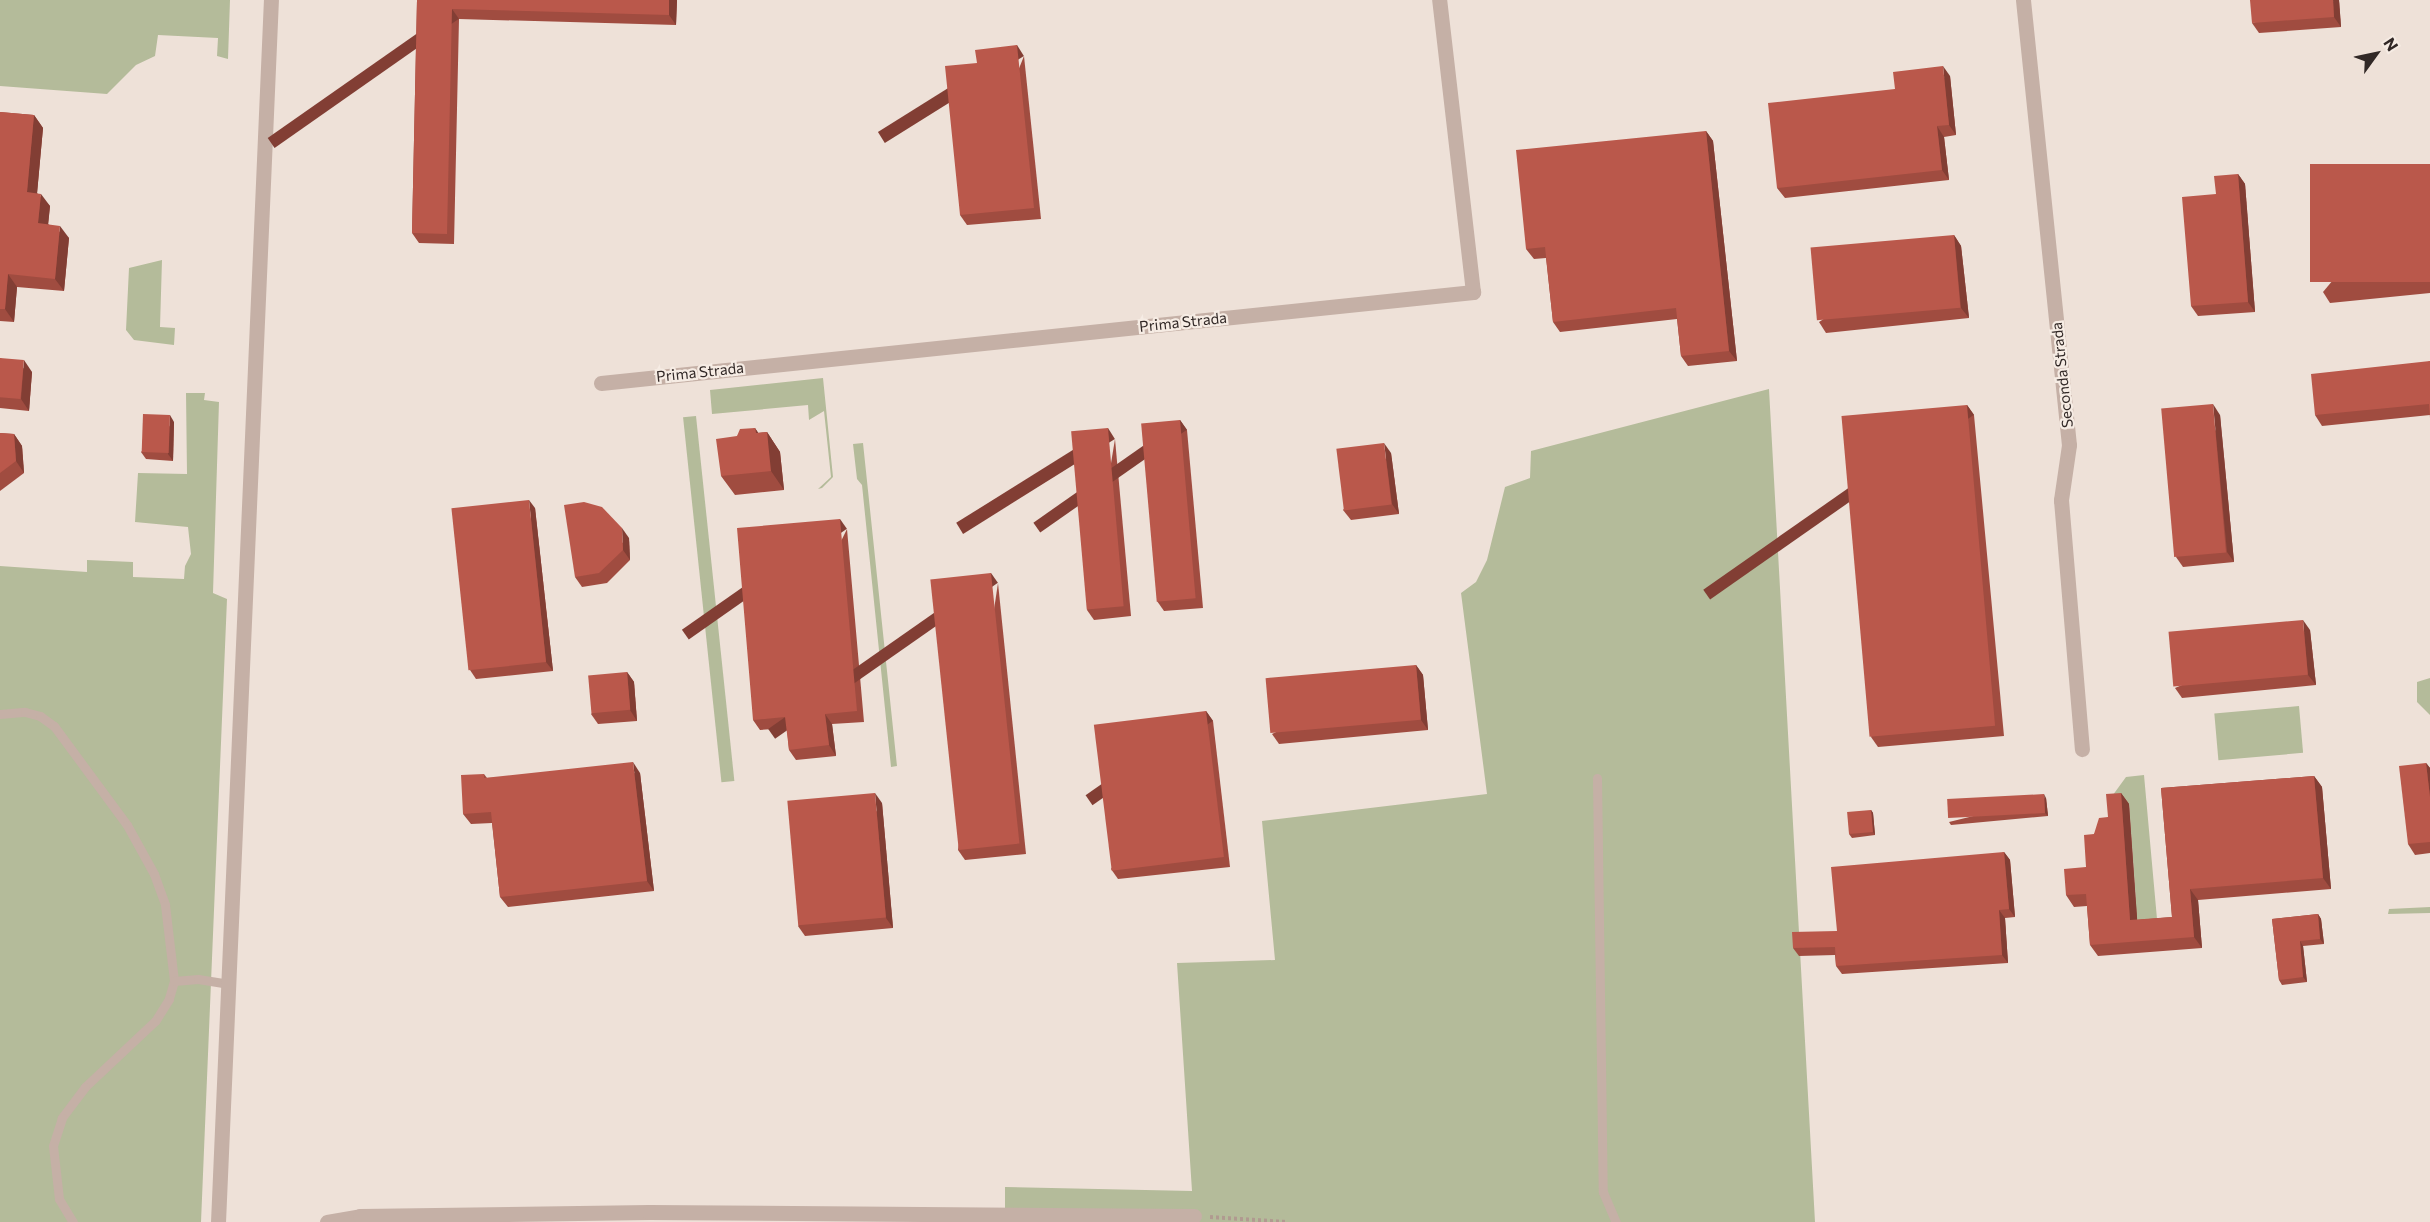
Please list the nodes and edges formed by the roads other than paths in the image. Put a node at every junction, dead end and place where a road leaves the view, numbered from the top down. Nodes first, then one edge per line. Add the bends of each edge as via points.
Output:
1 (271, 0) edge
2 (1439, 0) edge
3 (2023, 0) edge
4 (601, 383) dead end
5 (0, 714) edge
6 (2082, 750) dead end
7 (1597, 778) dead end
8 (174, 981) junction
9 (228, 984) junction
10 (1194, 1216) road end
11 (73, 1222) edge
12 (218, 1222) edge
13 (327, 1222) edge
14 (1616, 1222) edge

1 - 9 street
2 - 4 street, Prima Strada via 1473,292
3 - 6 street, Seconda Strada via 2069,445 2061,500
5 - 8 lane via 25,712 54,726 127,825 154,874 165,905
7 - 14 lane via 1604,1192
8 - 9 lane via 198,979
8 - 11 lane via 169,999 155,1021 84,1087 62,1118 53,1146 54,1176 58,1199
9 - 12 street
10 - 13 street via 649,1212 360,1215

